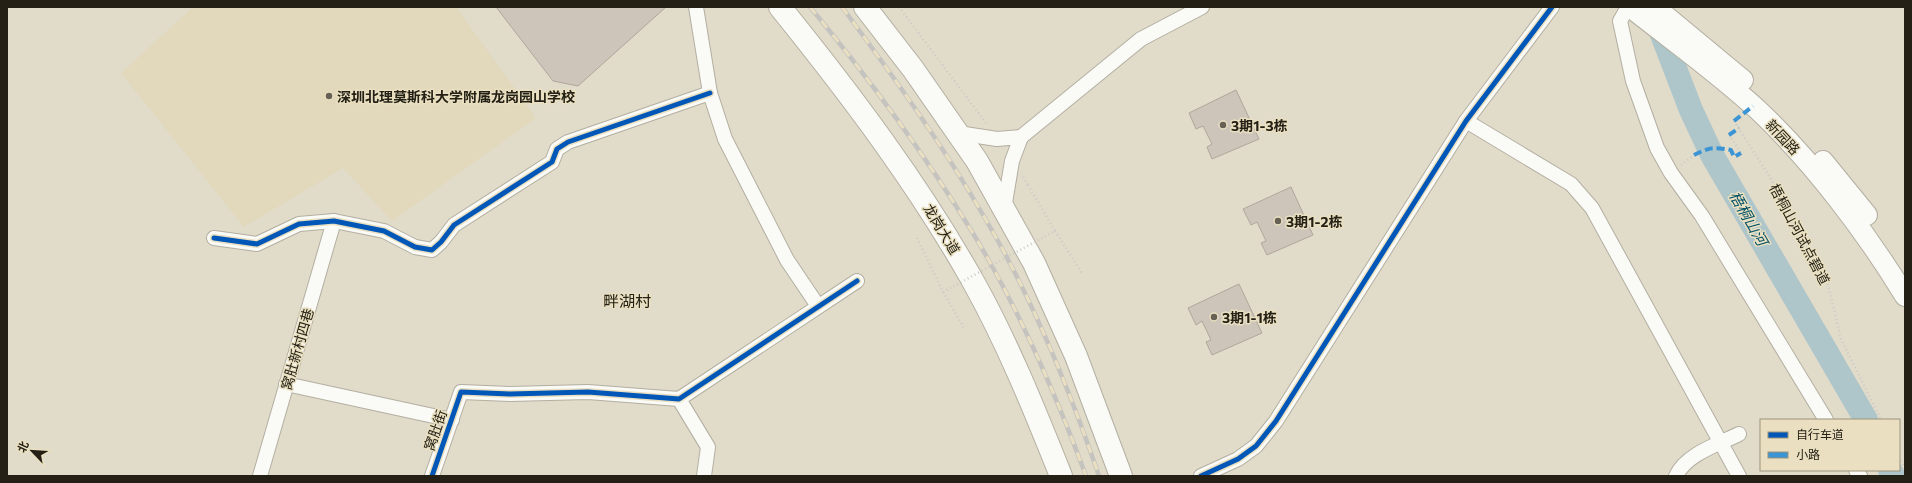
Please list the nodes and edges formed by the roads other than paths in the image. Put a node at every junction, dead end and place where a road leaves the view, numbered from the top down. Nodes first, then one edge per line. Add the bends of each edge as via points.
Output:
1 (696, 7) edge
2 (780, 7) edge
3 (865, 7) edge
4 (1202, 7) edge
5 (1552, 7) edge
6 (1629, 7) edge
7 (1654, 7) edge
8 (710, 93) junction
9 (1466, 121) junction
10 (958, 133) junction
11 (1021, 137) junction
12 (1004, 209) junction
13 (334, 221) junction
14 (214, 238) dead end
15 (1905, 269) edge
16 (857, 281) dead end
17 (1905, 296) edge
18 (818, 306) junction
19 (286, 384) junction
20 (678, 398) junction
21 (1825, 419) edge
22 (452, 420) junction
23 (1739, 434) dead end
24 (1721, 443) junction
25 (260, 476) edge
26 (432, 476) edge
27 (704, 476) edge
28 (1060, 476) edge
29 (1121, 476) edge
30 (1201, 476) edge
31 (1676, 476) edge
32 (1740, 476) edge

1 - 8 street
2 - 28 highway, 龙岗大道 via 902,166 943,229 975,285 1009,354
3 - 10 highway
4 - 11 street via 1141,39
5 - 9 street
6 - 17 street, 新园路 via 1758,110 1809,165 1864,234
6 - 21 street via 1620,21 1633,80 1657,148 1671,173 1702,216
7 - 15 street, 新园路 via 1770,103 1812,148 1875,225
8 - 13 street via 568,142 558,149 552,162 454,225 432,250 415,247 384,231
8 - 18 street via 725,139 787,260
9 - 24 street via 1571,184 1592,208
9 - 30 street via 1276,421 1256,446 1238,459
10 - 11 street via 997,139
10 - 12 highway
11 - 12 street via 1012,160
12 - 29 highway via 1034,263 1076,356
13 - 14 street via 299,224 256,244
13 - 19 street, 窝肚新村四巷
16 - 18 street
18 - 20 street
19 - 22 street
19 - 25 street, 窝肚新村四巷
20 - 22 street, 窝肚街 via 588,392 461,392
20 - 27 street via 708,447
22 - 26 street, 窝肚街
23 - 24 street
24 - 31 street via 1689,460
24 - 32 street

